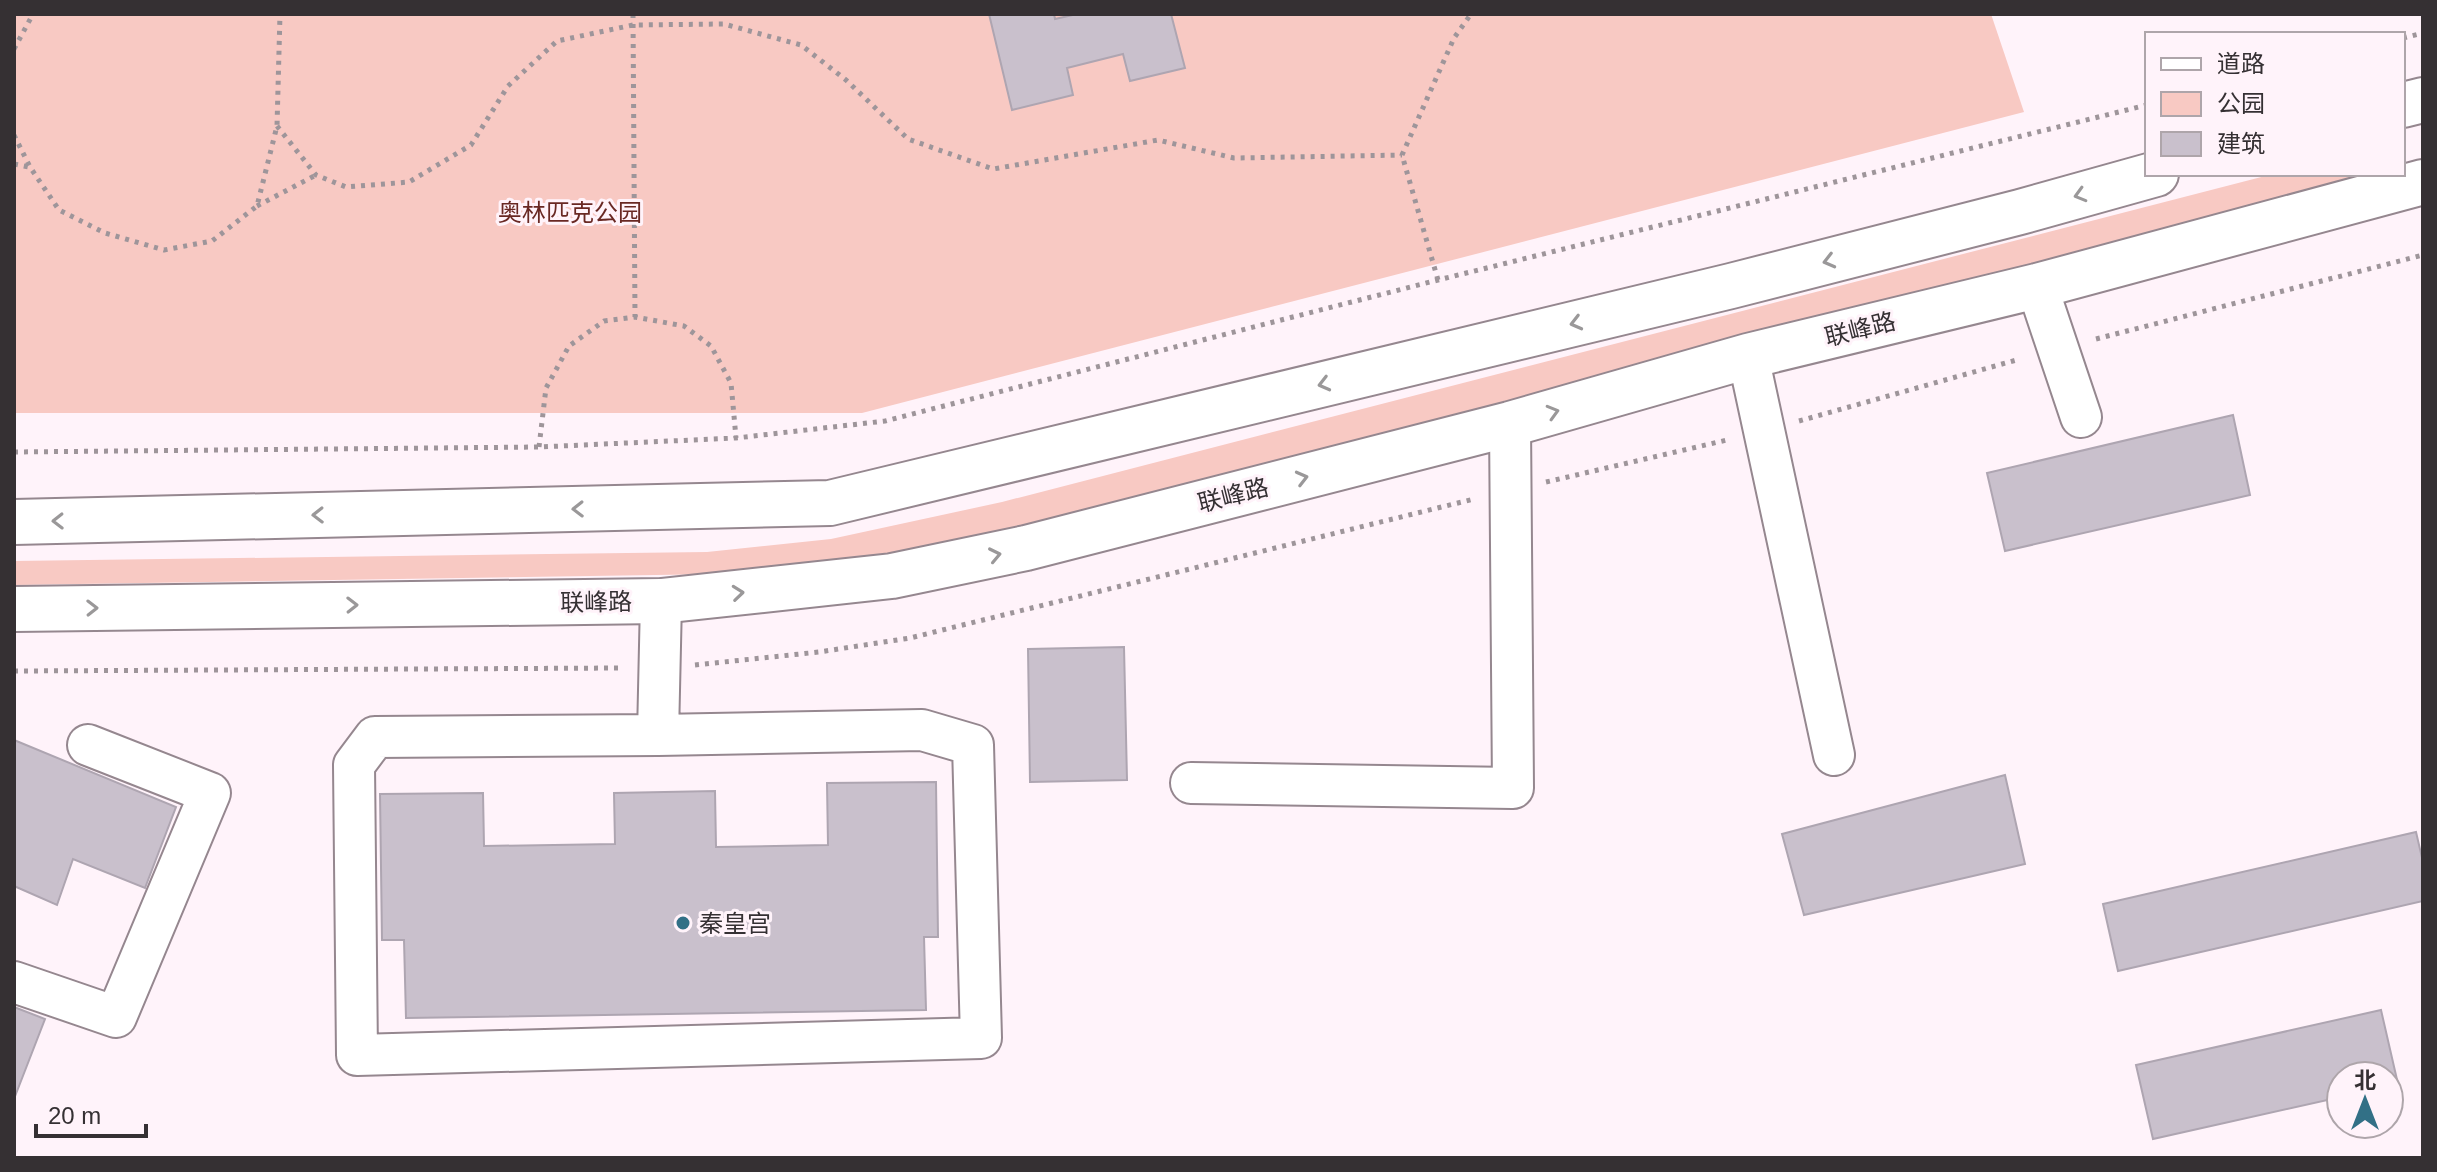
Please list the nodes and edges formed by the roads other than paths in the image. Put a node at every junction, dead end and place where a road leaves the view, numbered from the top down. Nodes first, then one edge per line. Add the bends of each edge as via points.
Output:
1 (2149, 176) edge
2 (2423, 182) edge
3 (2037, 286) junction
4 (1748, 356) junction
5 (2081, 417) dead end
6 (1510, 424) junction
7 (14, 522) edge
8 (661, 601) junction
9 (14, 609) edge
10 (658, 735) junction
11 (88, 745) dead end
12 (1834, 755) dead end
13 (1191, 783) dead end
14 (14, 982) edge

1 -> 7 main road via 1731,286 830,503
2 - 3 main road, 联峰路
3 - 4 main road, 联峰路
3 - 5 lane
6 -> 4 main road, 联峰路
4 - 12 lane
8 -> 6 main road, 联峰路 via 937,567
6 - 13 lane via 1513,788
9 -> 8 main road, 联峰路
8 - 10 lane
10 - 10 lane via 922,730 973,745 981,1038 357,1055 354,765 375,737
11 - 14 lane via 210,793 116,1017

